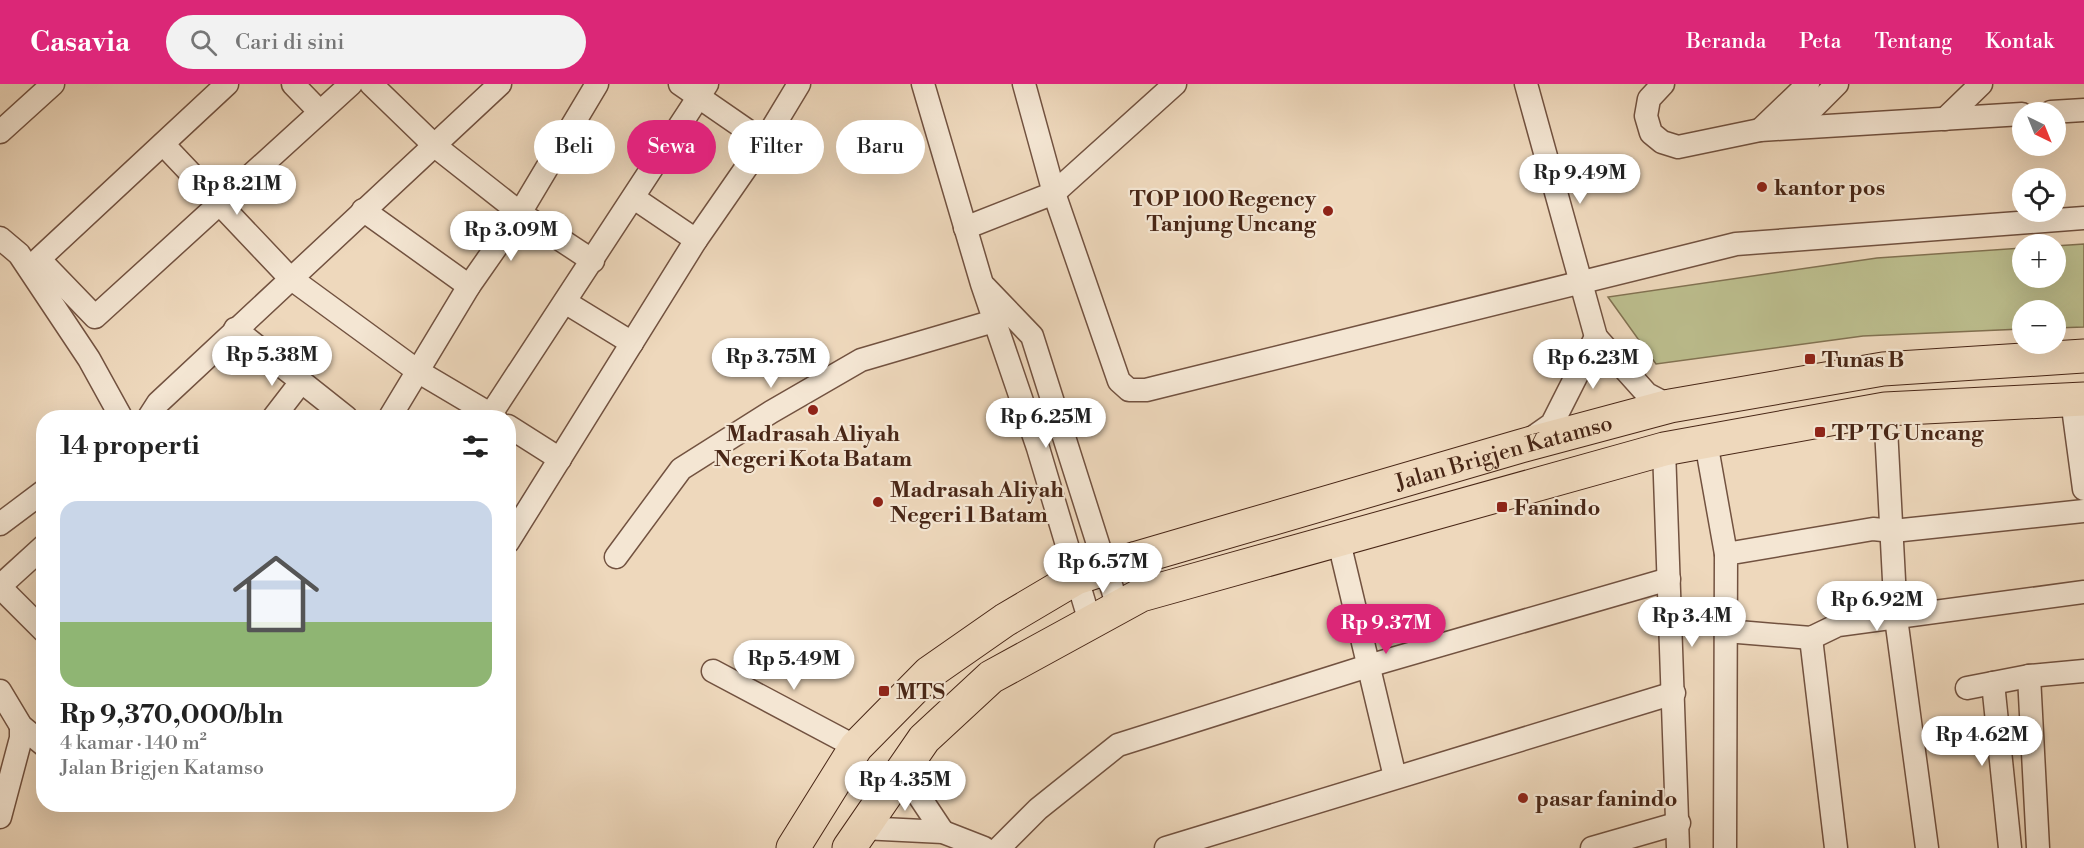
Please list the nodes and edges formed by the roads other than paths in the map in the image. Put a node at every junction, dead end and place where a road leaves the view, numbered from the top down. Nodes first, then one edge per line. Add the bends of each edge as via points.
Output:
1 (53, 84) edge
2 (227, 84) edge
3 (293, 84) edge
4 (351, 84) edge
5 (371, 84) edge
6 (500, 84) edge
7 (597, 84) edge
8 (680, 84) edge
9 (799, 84) edge
10 (923, 84) edge
11 (1024, 84) edge
12 (1526, 84) edge
13 (1663, 84) edge
14 (1808, 84) edge
15 (1837, 84) edge
16 (1981, 84) edge
17 (1161, 89) edge
18 (703, 91) edge
19 (2084, 110) edge
20 (2066, 111) edge
21 (320, 112) junction
22 (2012, 115) edge
23 (1945, 119) junction
24 (738, 120) edge
25 (777, 120) edge
26 (1794, 128) junction
27 (1760, 130) junction
28 (0, 132) edge
29 (163, 144) junction
30 (435, 146) junction
31 (742, 174) edge
32 (1054, 193) junction
33 (634, 198) junction
34 (222, 203) junction
35 (363, 210) junction
36 (520, 213) junction
37 (2084, 218) edge
38 (965, 228) junction
39 (0, 238) edge
40 (696, 240) junction
41 (593, 261) junction
42 (290, 277) junction
43 (982, 284) junction
44 (1581, 284) junction
45 (469, 286) junction
46 (565, 302) junction
47 (994, 321) junction
48 (235, 329) junction
49 (1596, 337) junction
50 (632, 343) junction
51 (2084, 356) edge
52 (419, 372) junction
53 (301, 382) junction
54 (2078, 399) edge
55 (1670, 406) junction
56 (1885, 409) junction
57 (114, 410) edge
58 (154, 410) edge
59 (279, 410) edge
60 (336, 410) edge
61 (395, 410) edge
62 (483, 410) edge
63 (501, 410) edge
64 (516, 431) edge
65 (1706, 442) junction
66 (1521, 446) junction
67 (1664, 449) junction
68 (560, 459) junction
69 (2084, 489) edge
70 (36, 497) edge
71 (2084, 511) edge
72 (0, 524) edge
73 (516, 529) edge
74 (1893, 531) junction
75 (1339, 542) junction
76 (36, 553) edge
77 (1726, 554) junction
78 (616, 557) dead end
79 (1091, 574) junction
80 (1669, 579) junction
81 (0, 586) edge
82 (2084, 592) edge
83 (1104, 615) junction
84 (1896, 618) junction
85 (36, 623) edge
86 (1726, 631) junction
87 (1811, 638) junction
88 (1368, 666) junction
89 (713, 671) dead end
90 (2084, 671) edge
91 (2029, 676) junction
92 (1993, 683) junction
93 (1967, 688) dead end
94 (0, 691) edge
95 (1674, 693) junction
96 (21, 726) junction
97 (36, 738) edge
98 (856, 747) junction
99 (901, 770) junction
100 (1395, 777) junction
101 (2, 805) edge
102 (1679, 823) junction
103 (943, 832) junction
104 (856, 838) edge
105 (793, 848) edge
106 (984, 848) edge
107 (999, 848) edge
108 (1166, 848) edge
109 (1592, 848) edge
110 (1678, 848) edge
111 (1725, 848) edge
112 (1836, 848) edge
113 (1927, 848) edge
114 (2010, 848) edge
115 (2038, 848) edge

1 - 28 street
2 - 29 street
3 - 21 street
4 - 21 street
5 - 30 street
6 - 30 street
7 - 36 street
8 - 18 street
9 - 25 street
10 - 38 street
11 - 32 street
12 - 44 street
13 - 27 street via 1649,99 1646,116 1651,133 1662,142 1678,147
14 - 27 street
15 - 26 street
16 - 23 street
17 - 32 street
18 - 24 street
18 - 33 street
19 - 20 street
21 - 34 street
22 - 23 street
23 - 26 street
26 - 27 street
29 - 34 street
29 - 34 street via 39,259 95,317
30 - 35 street
30 - 36 street
31 - 40 street
32 - 38 street
32 - 44 street via 1119,381 1129,390 1146,390
33 - 40 street
33 - 41 street
34 - 42 street
35 - 42 street
35 - 45 street
36 - 41 street
36 - 45 street
37 - 44 street via 1736,244
38 - 43 street
39 - 57 street via 19,254 89,359
40 - 50 street
41 - 46 street
42 - 48 street
42 - 52 street
43 - 47 street
43 - 79 street via 1032,336
44 - 49 street
45 - 52 street
46 - 50 street
46 - 63 street
47 - 78 street via 861,360 771,412 681,469
47 - 79 street via 1038,448
48 - 53 street
48 - 58 street
49 - 55 street via 1647,394
49 - 66 street via 1552,424
50 - 68 street
51 - 55 highway, Jalan Brigjen Katamso via 1883,369
52 - 61 street
52 - 62 street
53 - 59 street
53 - 60 street
54 - 56 highway, Jalan Brigjen Katamso
54 - 69 street
55 - 66 highway, Jalan Brigjen Katamso
56 - 65 highway, Jalan Brigjen Katamso
56 - 74 street
64 - 68 street
65 - 67 highway, Jalan Brigjen Katamso
65 - 77 street
66 - 79 highway, Jalan Brigjen Katamso
67 - 75 highway, Jalan Brigjen Katamso
67 - 80 street
68 - 73 street
70 - 72 street
71 - 74 street
74 - 77 street via 1873,529
74 - 84 street
75 - 83 highway, Jalan Brigjen Katamso via 1141,595
75 - 88 street
76 - 81 street
77 - 86 street
79 - 83 street
79 - 83 street
79 - 98 highway, Jalan Brigjen Katamso via 1005,620 929,673
80 - 88 street
80 - 95 street
81 - 85 street
82 - 84 street
83 - 99 highway, Jalan Brigjen Katamso via 991,677 924,739
84 - 87 street via 1839,625
84 - 113 street
86 - 87 street
86 - 111 street
87 - 112 street
88 - 100 street
88 - 107 street via 1118,745 1038,809
89 - 98 street
90 - 91 street
91 - 92 street
91 - 115 street
92 - 93 street
92 - 114 street
94 - 96 street
95 - 100 street
95 - 102 street
96 - 97 street
96 - 101 street
98 - 105 highway, Jalan Brigjen Katamso
99 - 103 street
99 - 104 highway, Jalan Brigjen Katamso
100 - 108 street
102 - 109 street
102 - 110 street
103 - 104 street
103 - 106 street

